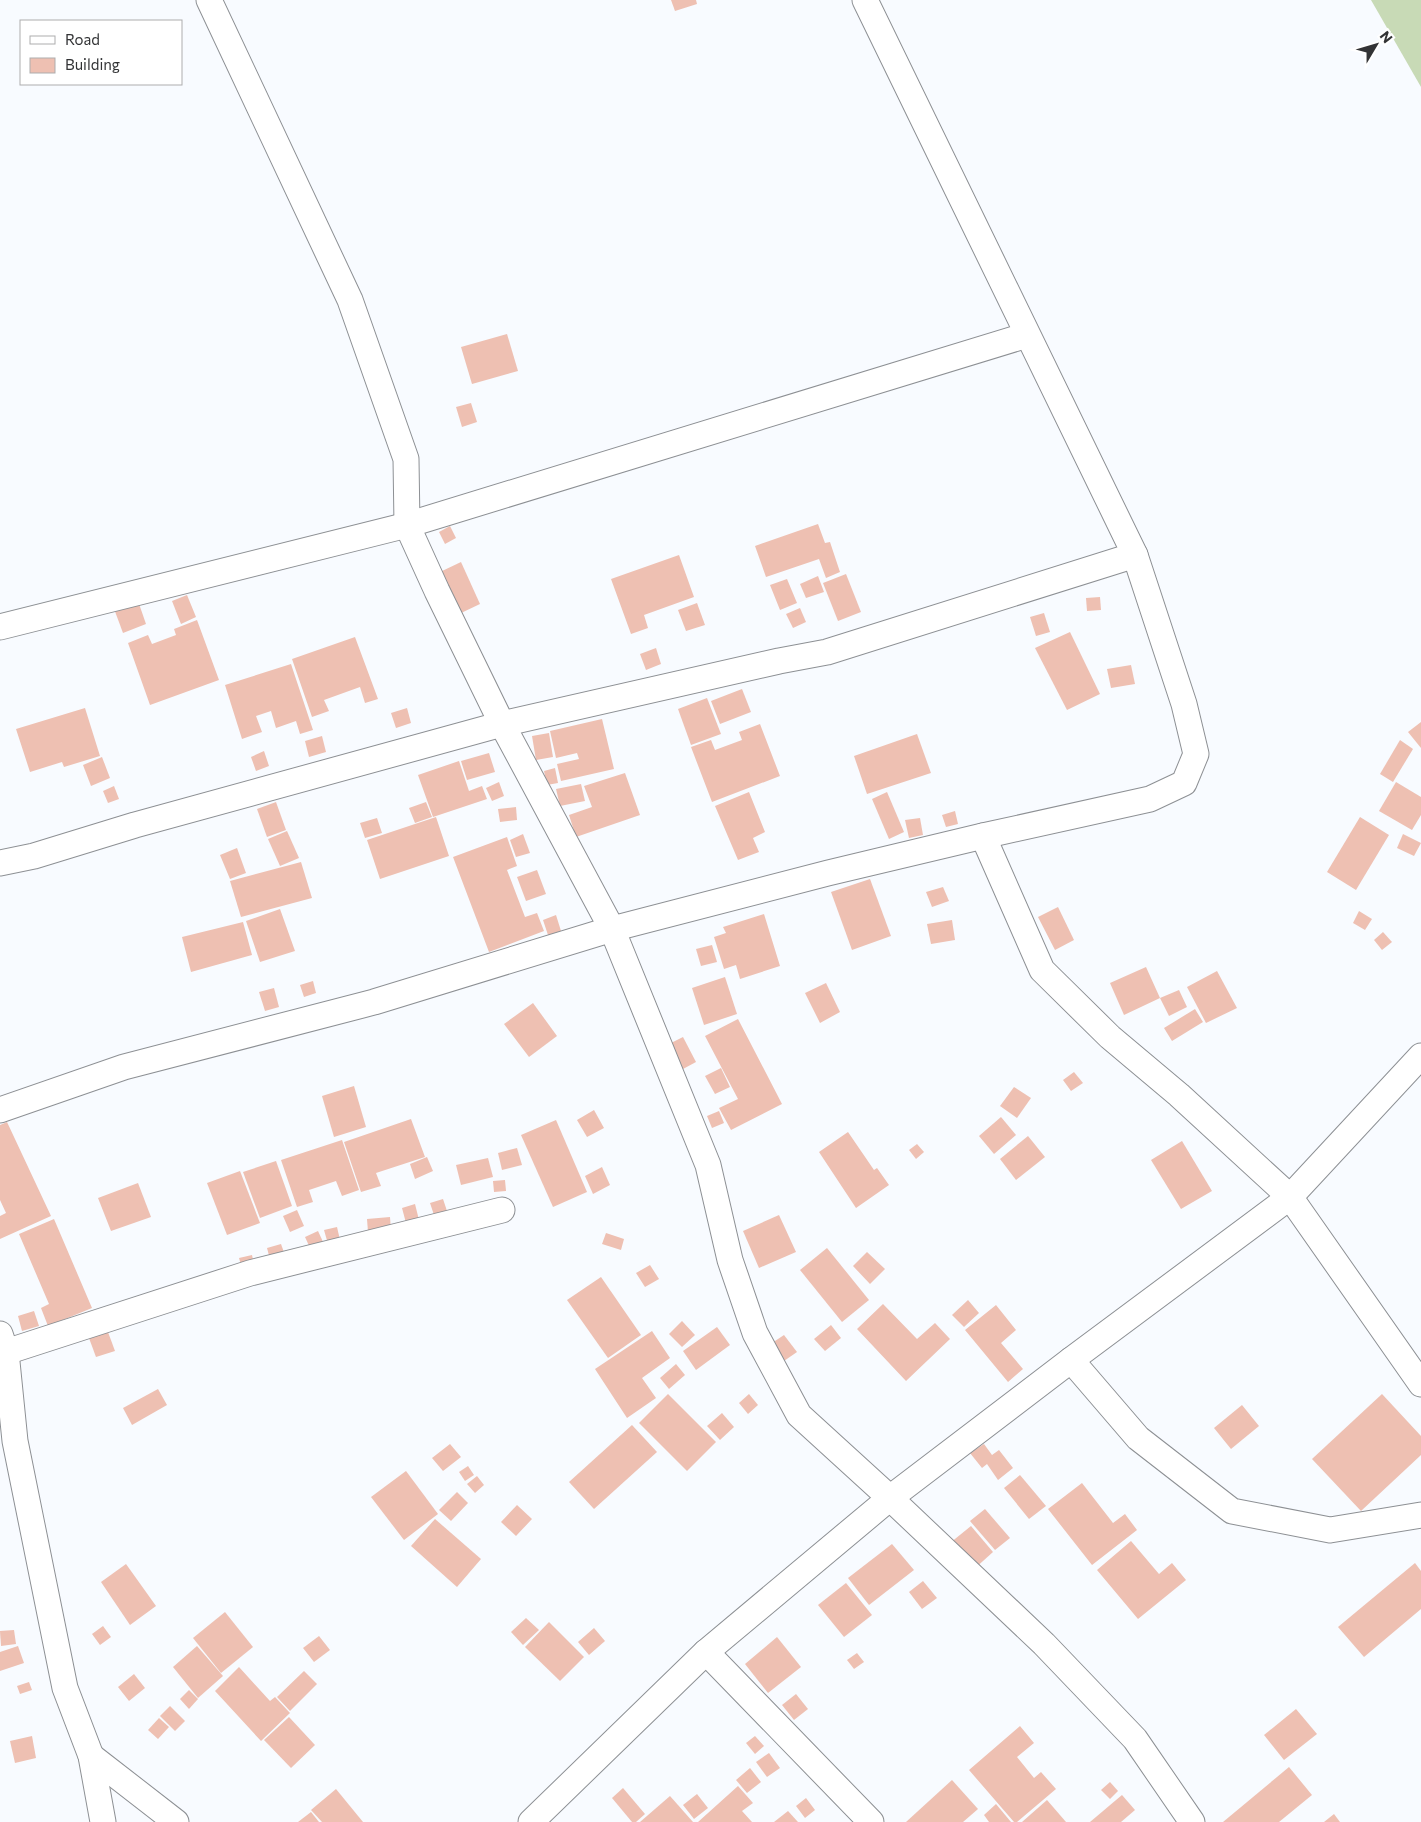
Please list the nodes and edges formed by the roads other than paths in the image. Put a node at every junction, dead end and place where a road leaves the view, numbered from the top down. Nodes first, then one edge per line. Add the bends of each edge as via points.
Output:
1 (209, 0) edge
2 (865, 0) edge
3 (1027, 334) junction
4 (407, 526) junction
5 (1135, 555) junction
6 (0, 627) edge
7 (502, 724) junction
8 (983, 836) junction
9 (0, 863) edge
10 (612, 929) junction
11 (1421, 1056) edge
12 (0, 1110) edge
13 (1290, 1197) junction
14 (502, 1210) dead end
15 (3, 1343) edge
16 (1071, 1360) junction
17 (1421, 1384) edge
18 (890, 1498) junction
19 (1421, 1515) edge
20 (706, 1652) junction
21 (92, 1756) junction
22 (546, 1816) edge
23 (103, 1822) edge
24 (176, 1822) edge
25 (871, 1822) edge
26 (1192, 1822) edge

1 - 4 street via 350,300 406,459
2 - 3 street
3 - 4 street
3 - 5 street
4 - 6 street
4 - 7 street
5 - 7 street via 827,652 779,660
5 - 8 street via 1184,704 1196,754 1184,783 1150,799
7 - 9 street
7 - 10 street
8 - 10 street
8 - 13 street via 1042,970 1110,1037
10 - 12 street via 374,1002 124,1067
10 - 18 street via 708,1165 730,1260 756,1333 799,1415
11 - 13 street
13 - 16 street
13 - 17 street
14 - 15 street via 250,1272
15 - 21 street via 14,1441 65,1688
16 - 18 street
16 - 19 street via 1138,1438 1232,1511 1330,1530
18 - 20 street
18 - 26 street via 1044,1644 1135,1739
20 - 22 street
20 - 25 street
21 - 23 street
21 - 24 street

